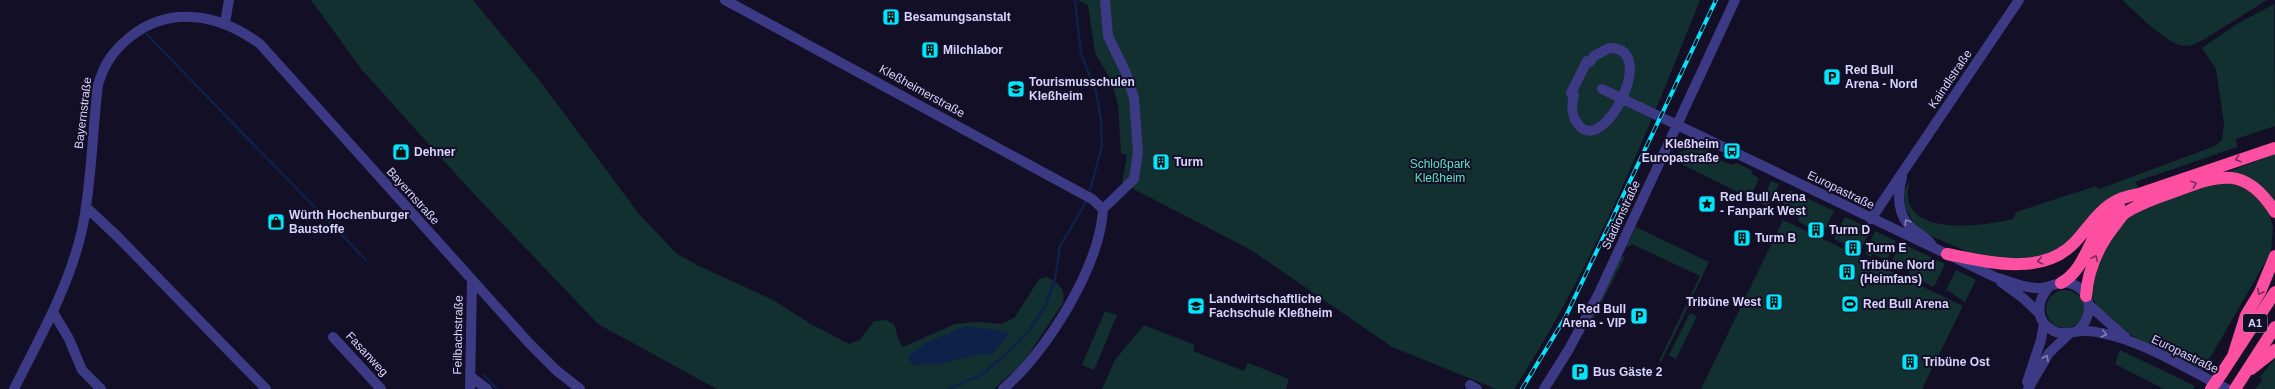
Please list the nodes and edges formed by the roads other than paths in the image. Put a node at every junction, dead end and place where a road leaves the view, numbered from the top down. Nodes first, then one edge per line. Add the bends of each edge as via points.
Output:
1 (229, 0) edge
2 (725, 0) edge
3 (1105, 0) edge
4 (1735, 0) edge
5 (2019, 0) edge
6 (225, 23) junction
7 (1602, 89) dead end
8 (1621, 98) junction
9 (1677, 125) junction
10 (2275, 148) edge
11 (1903, 174) junction
12 (2138, 194) junction
13 (86, 207) junction
14 (1103, 209) junction
15 (2275, 212) edge
16 (1871, 218) junction
17 (1934, 248) junction
18 (1947, 254) junction
19 (2275, 256) edge
20 (1995, 277) junction
21 (472, 281) junction
22 (2055, 284) junction
23 (2275, 292) edge
24 (2088, 301) junction
25 (53, 312) junction
26 (2042, 319) junction
27 (2275, 327) edge
28 (2074, 332) junction
29 (333, 337) dead end
30 (2131, 342) junction
31 (2275, 350) edge
32 (2234, 353) junction
33 (2245, 373) junction
34 (470, 376) junction
35 (2237, 386) edge
36 (14, 389) edge
37 (101, 389) edge
38 (266, 389) edge
39 (381, 389) edge
40 (470, 389) edge
41 (487, 389) edge
42 (580, 389) edge
43 (1003, 389) edge
44 (1544, 389) edge
45 (2024, 389) edge
46 (2028, 389) edge
47 (2211, 389) edge
48 (2227, 389) edge

1 - 6 street
2 - 14 street, Kleßheimerstraße via 1092,199
3 - 14 street via 1108,36 1126,73 1134,98 1138,152 1134,179
4 - 9 street
5 - 11 street, Kaindlstraße
6 - 13 street, Bayernstraße via 186,15 157,21 133,35 111,55 102,69 98,84
6 - 21 street, Bayernstraße via 260,44
7 - 8 street
8 - 8 street via 1630,76 1629,62 1624,52 1608,48 1594,56 1590,62 1587,61 1571,94 1574,95 1573,116 1580,127 1594,131 1608,122
8 - 9 street
9 - 16 street, Europastraße
9 - 44 street, Stadionstraße via 1598,293 1569,349
10 -> 12 highway
11 - 16 street, Kaindlstraße
17 -> 11 street, Kaindlstraße via 1927,238 1912,229 1903,216 1898,195
12 -> 18 highway via 2125,196 2108,204 2074,243 2045,260 2012,264
12 - 22 highway via 2113,209 2097,229 2076,271
13 - 25 street, Bayernstraße via 69,274
13 - 38 street
14 - 43 street via 1102,228 1082,283 1044,342 1012,382
24 -> 15 highway via 2092,264 2105,237 2124,213 2158,197 2211,178 2233,178 2256,188
16 - 17 street, Europastraße
17 - 18 street, Europastraße
18 - 20 street, Europastraße
19 -> 32 highway via 2260,292 2246,315
20 - 22 street, Europastraße via 2039,288
20 - 26 street, Europastraße via 2023,298
21 - 34 street, Feilbachstraße
21 - 42 street, Bayernstraße via 557,371
22 - 24 street, Europastraße via 2077,286
22 - 26 street via 2040,299
23 - 32 highway, A1
24 - 28 street via 2087,320
24 - 30 street, Europastraße
25 - 36 street, Bayernstraße
25 - 37 street via 69,339 82,370
26 - 28 street, Europastraße via 2055,332
26 - 45 street via 2041,340
27 - 33 highway, A1
28 -> 30 street, Europastraße via 2097,332
46 -> 28 street via 2049,353
29 - 39 street, Fasanweg
30 - 48 street, Europastraße
31 - 33 highway
32 - 47 highway, A1, bridge
33 - 35 highway, A1
34 - 40 street, Feilbachstraße
34 - 41 street

